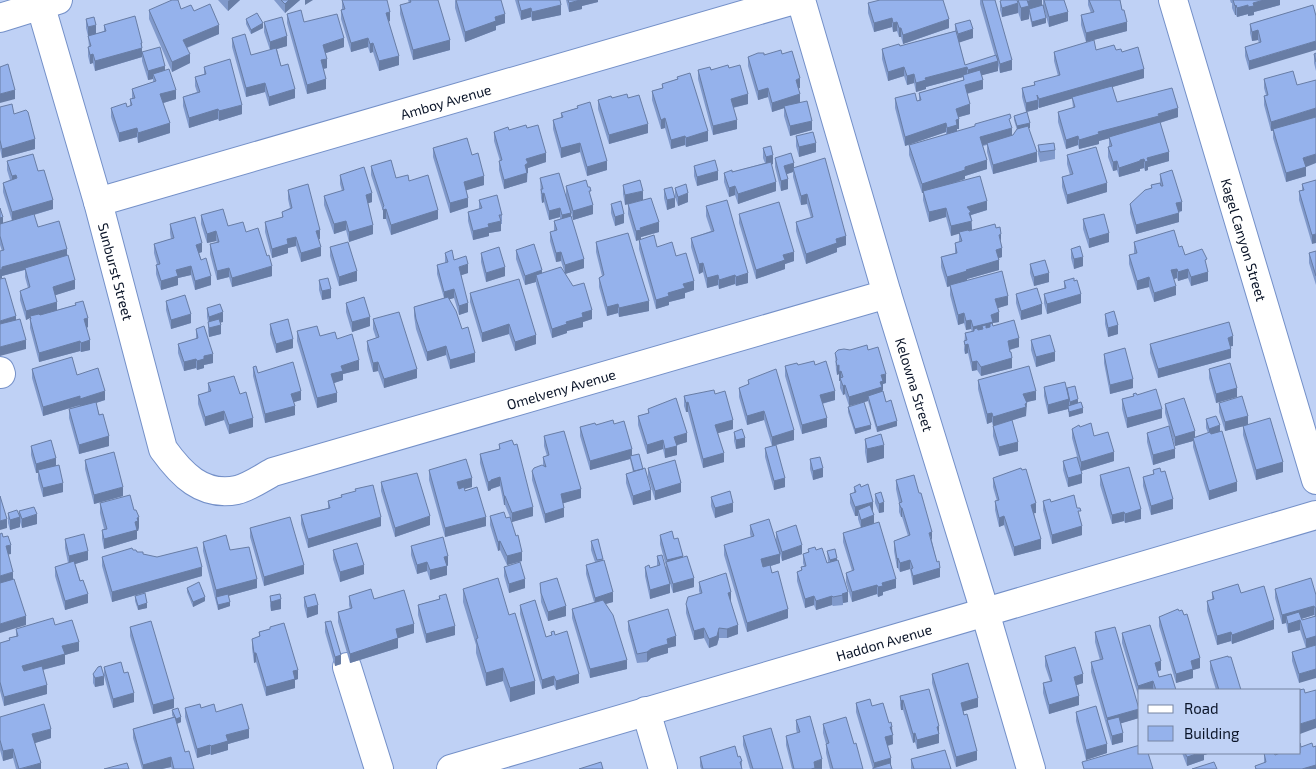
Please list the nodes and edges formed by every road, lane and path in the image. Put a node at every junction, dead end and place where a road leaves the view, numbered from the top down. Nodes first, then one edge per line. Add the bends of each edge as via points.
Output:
1 (794, 0) edge
2 (801, 0) edge
3 (1173, 0) edge
4 (50, 3) edge
5 (0, 18) edge
6 (98, 202) junction
7 (887, 294) junction
8 (1316, 480) edge
9 (238, 490) joint
10 (1316, 515) edge
11 (985, 612) junction
12 (347, 667) dead end
13 (646, 712) junction
14 (379, 769) edge
15 (451, 769) edge
16 (663, 769) edge
17 (1031, 769) edge

1 - 6 street, Amboy Avenue
2 - 7 street, Kelowna Street
3 - 8 street, Kagel Canyon Street
4 - 5 street
4 - 6 street, Sunburst Street
6 - 9 street, Sunburst Street via 162,448 178,470 196,484 218,491
7 - 9 street, Omelveny Avenue via 273,472
7 - 11 street, Kelowna Street
10 - 11 street, Haddon Avenue
11 - 13 street, Haddon Avenue
11 - 17 street, Kelowna Street
12 - 14 street
13 - 15 street, Haddon Avenue
13 - 16 street

